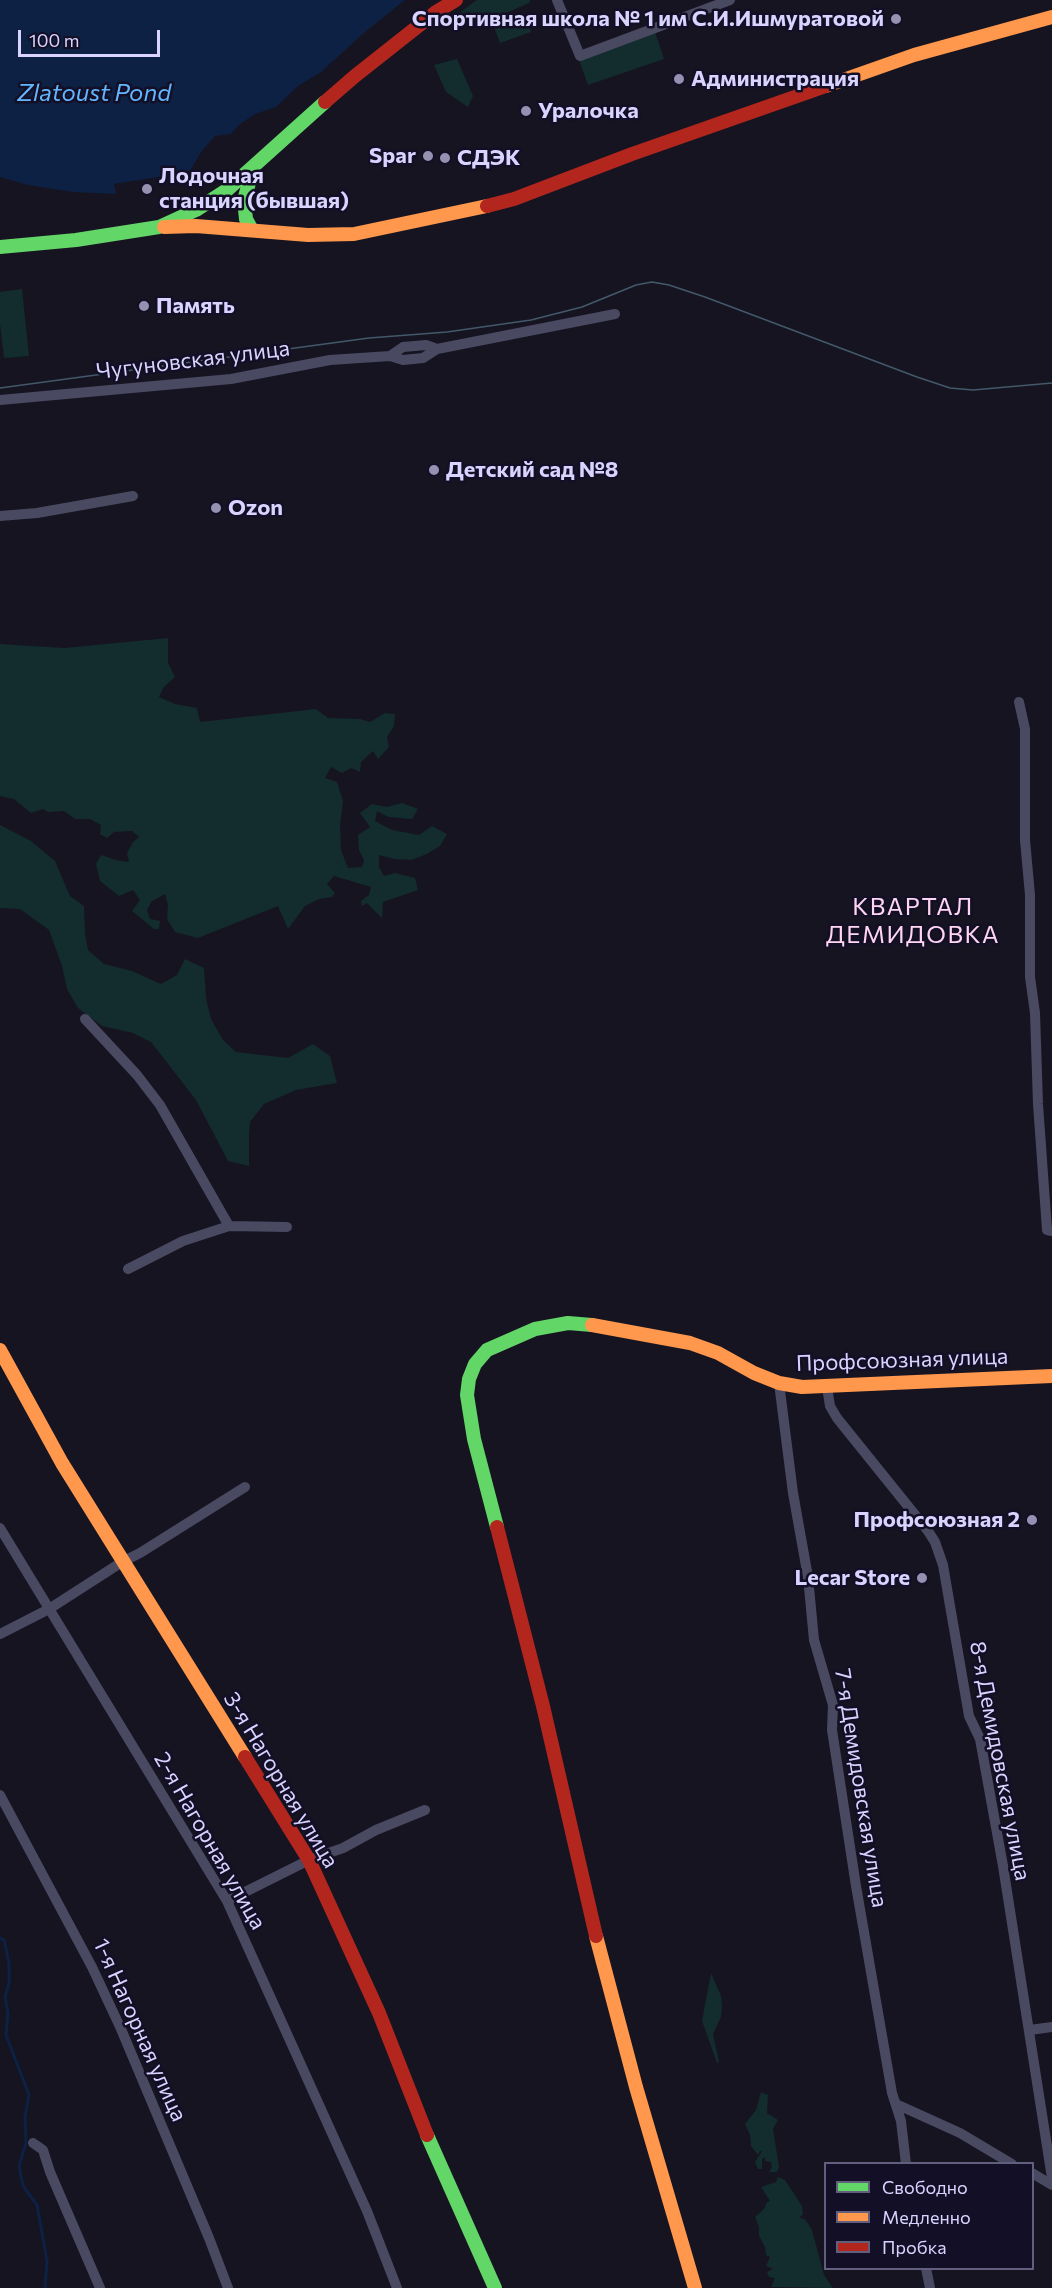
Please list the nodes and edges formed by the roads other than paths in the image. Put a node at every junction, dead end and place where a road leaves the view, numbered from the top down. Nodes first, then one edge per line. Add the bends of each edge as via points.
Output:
1 (456, 0) edge
2 (557, 0) edge
3 (730, 0) edge
4 (1052, 17) edge
5 (254, 166) junction
6 (159, 227) junction
7 (252, 230) junction
8 (0, 248) edge
9 (615, 314) dead end
10 (0, 400) edge
11 (133, 496) dead end
12 (0, 516) edge
13 (1019, 702) dead end
14 (85, 1019) dead end
15 (229, 1226) junction
16 (287, 1227) dead end
17 (1049, 1231) edge
18 (128, 1269) dead end
19 (0, 1350) edge
20 (1052, 1376) edge
21 (779, 1383) junction
22 (827, 1387) junction
23 (245, 1487) dead end
24 (0, 1528) edge
25 (122, 1562) junction
26 (48, 1609) junction
27 (0, 1634) edge
28 (0, 1795) edge
29 (425, 1810) dead end
30 (309, 1860) junction
31 (227, 1900) junction
32 (1052, 2027) edge
33 (1030, 2030) junction
34 (896, 2104) junction
35 (33, 2143) dead end
36 (906, 2162) edge
37 (1010, 2162) edge
38 (1034, 2174) edge
39 (1052, 2178) edge
40 (1052, 2185) edge
41 (926, 2270) edge
42 (100, 2288) edge
43 (228, 2288) edge
44 (397, 2288) edge
45 (495, 2288) edge
46 (695, 2288) edge
47 (930, 2288) edge

1 - 5 main road via 355,76
2 - 3 street via 580,56
4 - 7 main road via 914,55 507,201 354,234 276,234
5 - 6 main road via 196,210
5 - 7 main road via 244,200
6 - 7 main road
6 - 8 main road
9 - 10 street, Чугуновская улица via 437,349 426,345 403,347 390,356 330,360 231,379
11 - 12 street
13 - 17 street via 1024,729 1030,977
14 - 15 street via 160,1105
15 - 16 street
15 - 18 street via 183,1241
19 - 25 main road, 3-я Нагорная улица
20 - 22 main road, Профсоюзная улица
21 - 22 main road, Профсоюзная улица
21 - 34 street, 7-я Демидовская улица via 814,1640 833,1705 832,1730 856,1886
21 - 46 main road, Профсоюзная улица via 690,1342 568,1323 535,1329 487,1350 475,1364 467,1395 474,1439 543,1706 592,1921
22 - 33 street, 8-я Демидовская улица via 837,1418 935,1542 943,1565 969,1716 980,1739
23 - 25 street
24 - 26 street, 2-я Нагорная улица
25 - 26 street
25 - 30 main road, 3-я Нагорная улица
26 - 27 street
26 - 31 street, 2-я Нагорная улица
28 - 43 street, 1-я Нагорная улица via 121,2029
29 - 30 street
30 - 31 street
30 - 45 main road, 3-я Нагорная улица via 379,2013 412,2101
31 - 44 street, 2-я Нагорная улица via 362,2200
32 - 33 street
33 - 39 street, 8-я Демидовская улица
34 - 36 street, 7-я Демидовская улица
34 - 37 street via 960,2133
35 - 42 street via 43,2150
38 - 40 street
41 - 47 street

